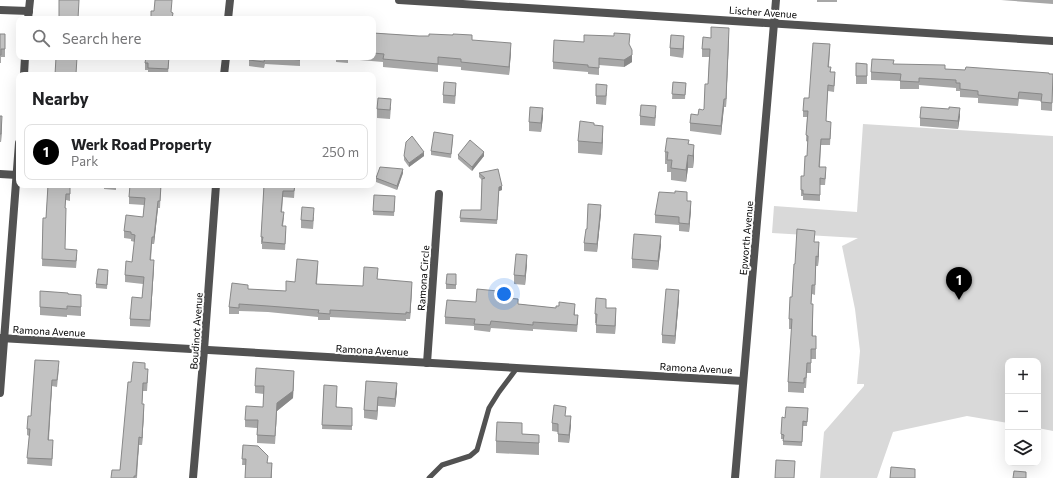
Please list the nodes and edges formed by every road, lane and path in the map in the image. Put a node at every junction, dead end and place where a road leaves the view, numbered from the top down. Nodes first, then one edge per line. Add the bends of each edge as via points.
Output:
1 (30, 0) edge
2 (230, 0) edge
3 (399, 0) edge
4 (776, 0) edge
5 (0, 10) edge
6 (29, 15) edge
7 (228, 16) edge
8 (774, 23) junction
9 (1053, 41) edge
10 (26, 60) edge
11 (226, 60) edge
12 (24, 72) edge
13 (224, 72) edge
14 (0, 174) edge
15 (16, 175) edge
16 (16, 186) edge
17 (216, 188) edge
18 (439, 194) dead end
19 (2, 339) edge
20 (204, 350) junction
21 (427, 363) junction
22 (517, 368) junction
23 (743, 381) junction
24 (0, 393) edge
25 (193, 478) edge
26 (429, 478) edge
27 (735, 478) edge

1 - 6 street
2 - 7 street
3 - 8 street, Lischer Avenue
4 - 8 street, Epworth Avenue
5 - 6 street
8 - 9 street, Lischer Avenue
8 - 23 street, Epworth Avenue
10 - 12 street
11 - 13 street
14 - 15 street
16 - 19 street
17 - 20 street, Boudinot Avenue
18 - 21 street, Ramona Circle
19 - 20 street, Ramona Avenue
19 - 24 street
20 - 21 street, Ramona Avenue
20 - 25 street, Boudinot Avenue
21 - 22 street, Ramona Avenue
22 - 23 street, Ramona Avenue
22 - 26 lane via 489,408 476,450 470,456 442,465
23 - 27 street, Epworth Avenue

